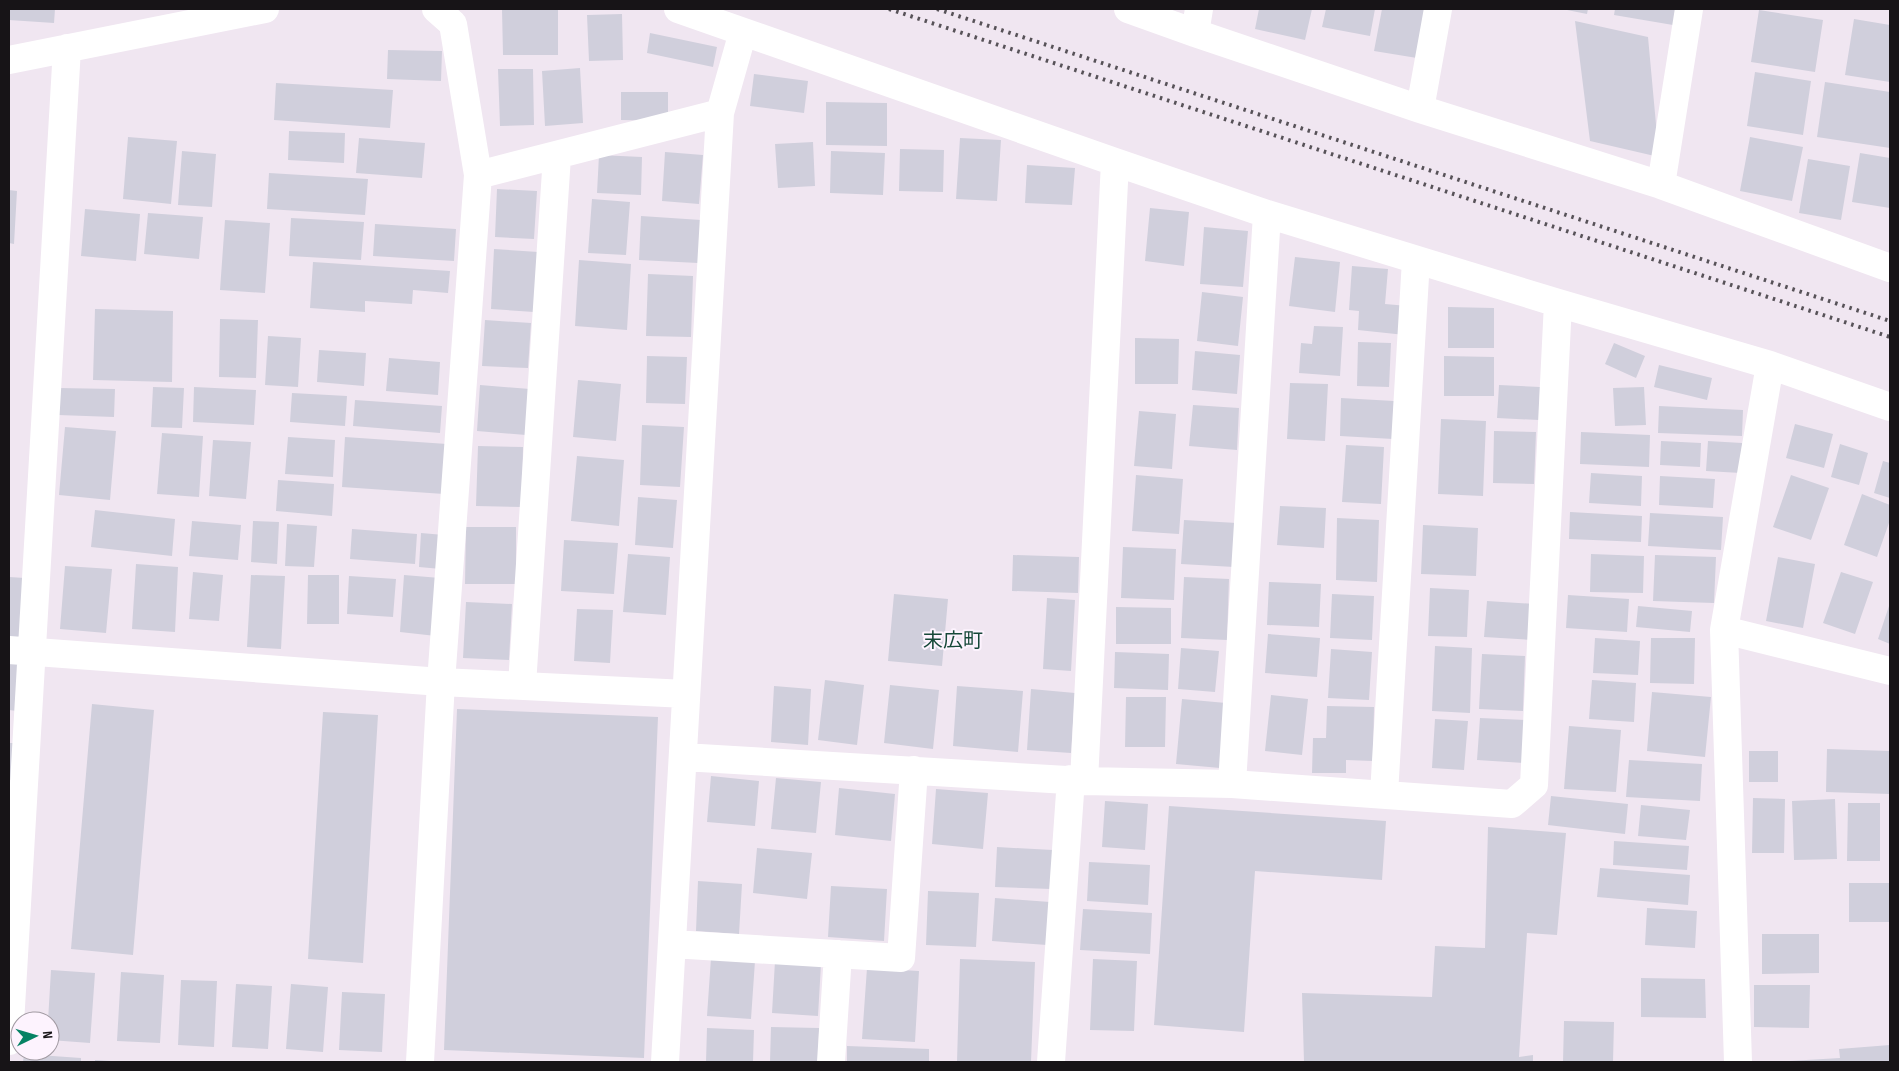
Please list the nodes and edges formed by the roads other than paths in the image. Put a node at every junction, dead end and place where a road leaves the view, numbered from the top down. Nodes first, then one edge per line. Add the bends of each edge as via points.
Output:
1 (265, 9) edge
2 (436, 9) edge
3 (678, 9) edge
4 (1128, 9) edge
5 (1438, 9) edge
6 (1689, 9) edge
7 (1197, 21) edge
8 (743, 32) junction
9 (67, 48) junction
10 (9, 60) edge
11 (1420, 109) junction
12 (720, 114) junction
13 (557, 156) junction
14 (1115, 162) junction
15 (478, 175) junction
16 (1661, 184) junction
17 (1267, 214) junction
18 (1416, 260) junction
19 (1890, 268) edge
20 (1558, 303) junction
21 (1770, 365) junction
22 (1890, 407) edge
23 (1724, 630) junction
24 (20, 651) edge
25 (1890, 671) edge
26 (441, 682) junction
27 (522, 685) junction
28 (686, 694) junction
29 (683, 757) junction
30 (914, 770) junction
31 (1077, 780) junction
32 (1232, 784) junction
33 (1384, 794) junction
34 (672, 944) junction
35 (838, 954) junction
36 (9, 1041) edge
37 (420, 1062) edge
38 (666, 1062) edge
39 (831, 1062) edge
40 (1051, 1062) edge
41 (1738, 1062) edge

1 - 9 street
2 - 15 street via 453,24
3 - 8 street
4 - 7 street
5 - 11 street
6 - 16 street
7 - 11 street
8 - 12 street
8 - 14 street
9 - 10 street
9 - 24 street
11 - 16 street
12 - 13 street
12 - 28 street
13 - 15 street
13 - 27 street
14 - 17 street
14 - 31 street
15 - 26 street
16 - 19 street
17 - 18 street
17 - 32 street
18 - 20 street
18 - 33 street
20 - 21 street
20 - 33 street via 1534,785 1512,804
21 - 22 street
21 - 23 street
23 - 25 street
23 - 41 street
24 - 26 street
24 - 36 street
26 - 27 street
26 - 37 street
27 - 28 street
28 - 29 street
29 - 30 street
29 - 34 street
30 - 31 street
30 - 35 street via 900,958
31 - 32 street
31 - 40 street
32 - 33 street
34 - 35 street
34 - 38 street
35 - 39 street

